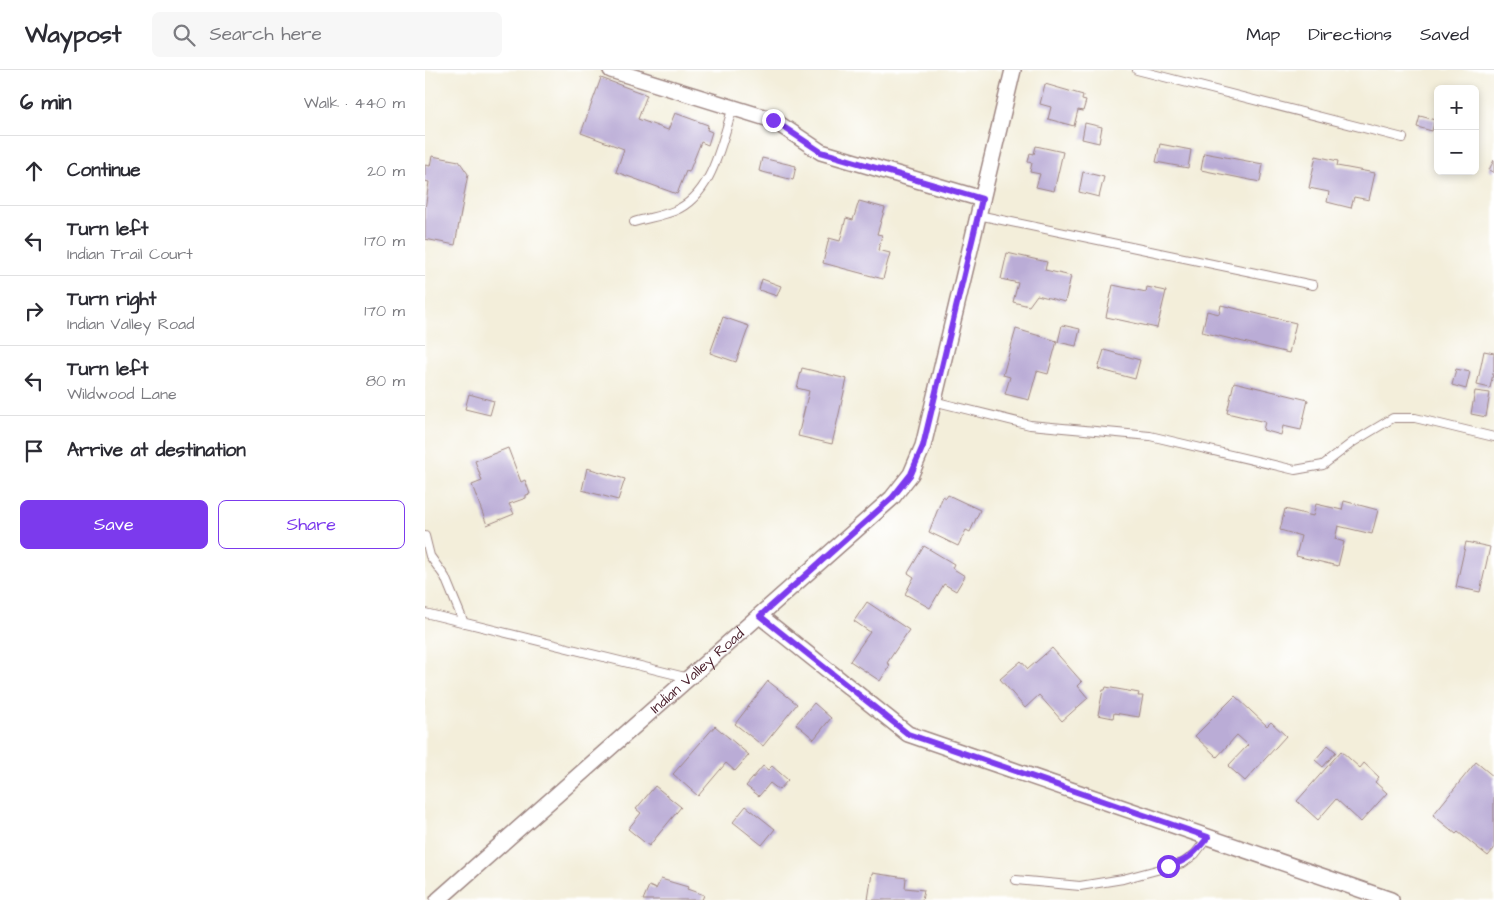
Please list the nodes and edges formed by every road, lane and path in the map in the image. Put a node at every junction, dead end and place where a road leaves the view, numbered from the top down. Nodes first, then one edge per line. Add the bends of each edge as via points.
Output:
1 (611, 70) edge
2 (1013, 70) edge
3 (1137, 70) edge
4 (733, 107) junction
5 (1403, 138) dead end
6 (982, 199) junction
7 (978, 215) junction
8 (634, 222) dead end
9 (1313, 285) dead end
10 (933, 401) junction
11 (1494, 437) edge
12 (425, 536) edge
13 (425, 614) edge
14 (760, 616) junction
15 (465, 623) junction
16 (689, 678) junction
17 (1208, 837) junction
18 (1016, 880) dead end
19 (437, 900) edge
20 (1391, 900) edge

1 - 4 street
2 - 6 street, Indian Valley Road
3 - 5 lane
4 - 6 street via 773,120 821,152
4 - 8 lane via 710,174 695,197 676,210
6 - 7 street, Indian Valley Road
7 - 9 lane
7 - 10 street, Indian Valley Road
10 - 11 lane via 1030,425 1150,436 1295,470 1323,465 1359,437 1393,418 1415,418
10 - 14 street, Indian Valley Road via 923,446 911,474 892,498
12 - 15 lane via 430,556 445,577
13 - 15 lane
14 - 16 street, Indian Valley Road
14 - 17 street via 908,734
15 - 16 lane
16 - 19 street, Indian Valley Road
17 - 18 lane via 1183,863 1123,879 1079,886
17 - 20 street

